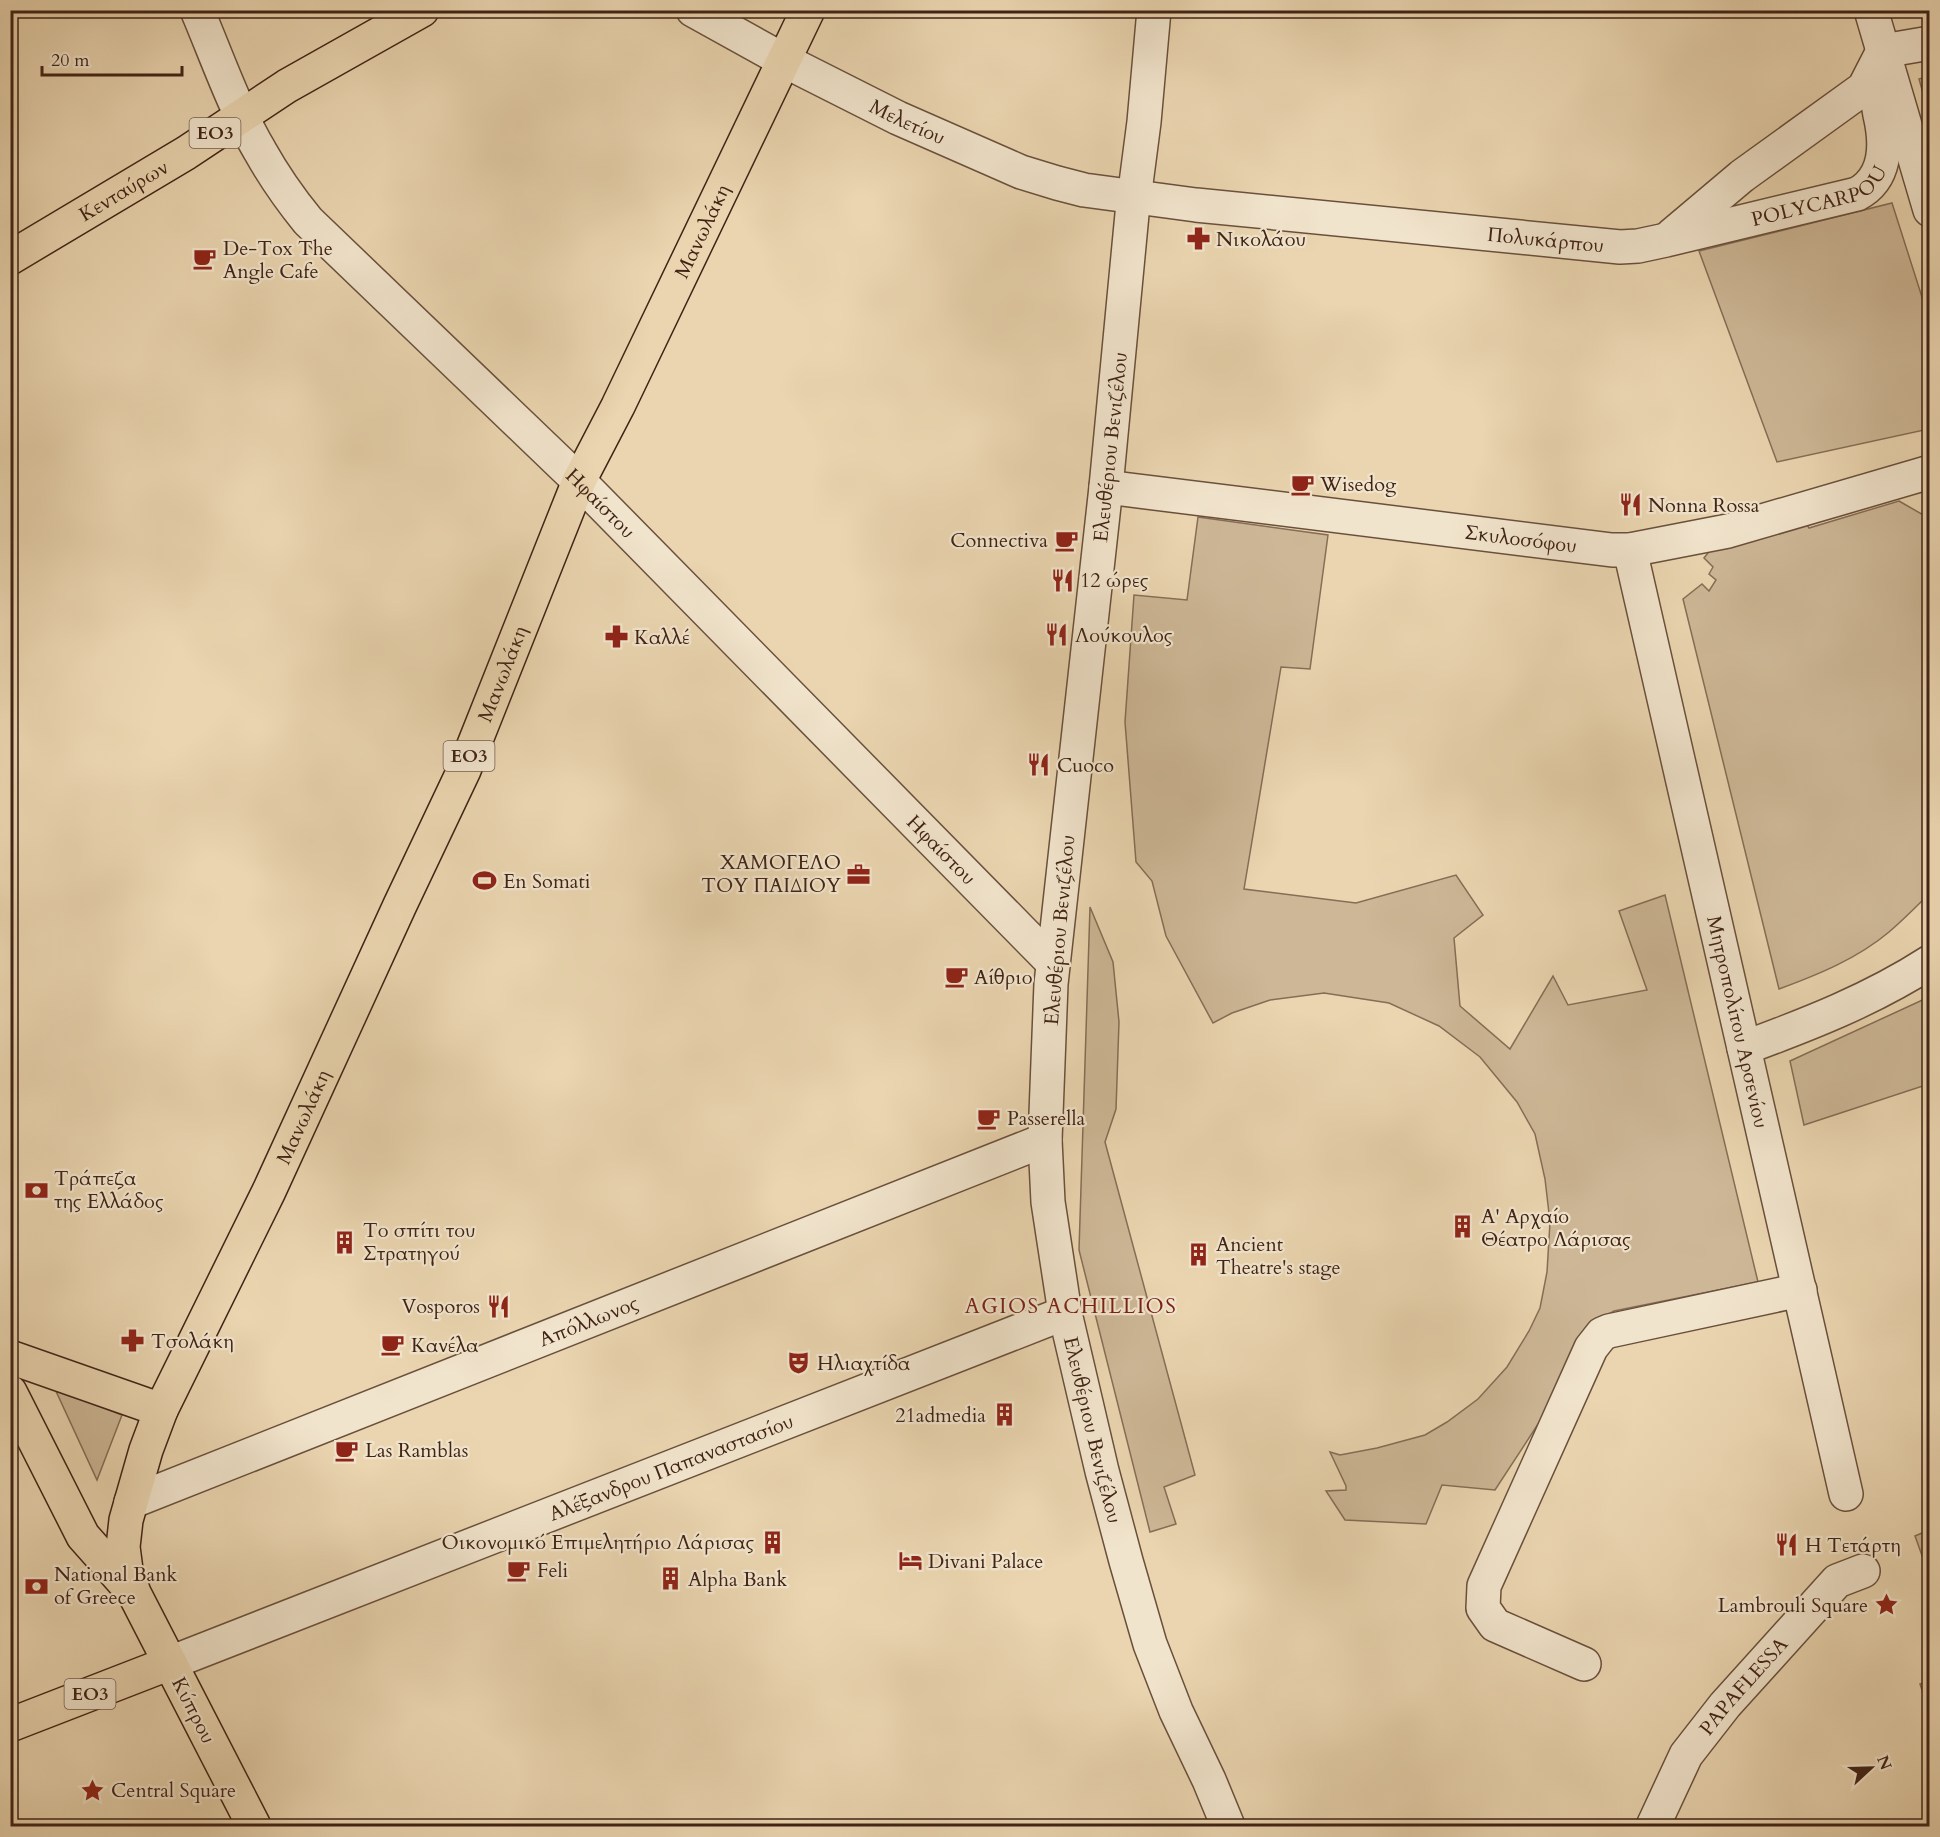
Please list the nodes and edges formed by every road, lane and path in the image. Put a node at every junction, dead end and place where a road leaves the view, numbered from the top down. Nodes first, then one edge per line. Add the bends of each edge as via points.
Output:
1 (198, 10) edge
2 (422, 10) edge
3 (693, 10) edge
4 (808, 10) edge
5 (1154, 10) edge
6 (1871, 10) edge
7 (1929, 43) edge
8 (1883, 51) junction
9 (785, 61) junction
10 (1864, 88) junction
11 (242, 116) junction
12 (1135, 198) junction
13 (1929, 210) edge
14 (1666, 240) junction
15 (10, 258) edge
16 (1929, 472) edge
17 (579, 481) junction
18 (1106, 487) junction
19 (1630, 550) junction
20 (1929, 962) edge
21 (1053, 963) junction
22 (1744, 1048) junction
23 (1045, 1140) junction
24 (1800, 1290) junction
25 (1065, 1313) junction
26 (10, 1357) edge
27 (10, 1392) edge
28 (160, 1410) junction
29 (1846, 1494) dead end
30 (131, 1502) junction
31 (1863, 1571) dead end
32 (134, 1593) junction
33 (170, 1663) junction
34 (1584, 1664) dead end
35 (10, 1725) edge
36 (254, 1827) edge
37 (1228, 1827) edge
38 (1653, 1827) edge

1 - 11 street, Ηφαίστου
2 - 11 main road, Κενταύρων / ΕΟ3 via 287,86
3 - 9 street, Μελετίου
4 - 9 main road, Μανωλάκη / ΕΟ3
5 - 12 street, Ελευθέριου Βενιζέλου
6 - 8 street
7 - 8 street
8 - 10 street, Πολυκάρπου
8 - 13 street
9 - 12 street, Μελετίου via 898,118 1021,172 1084,190
9 - 17 main road, Μανωλάκη / ΕΟ3
10 - 14 street, Πολυκάρπου via 1742,176
10 - 14 street, POLYCARPOU via 1877,101 1884,137 1880,169 1868,188 1857,194
11 - 15 main road, Κενταύρων / ΕΟ3
11 - 17 street, Ηφαίστου via 259,150 308,221
12 - 14 street, Πολυκάρπου via 1620,247
12 - 18 street, Ελευθέριου Βενιζέλου
16 - 19 street, Σκυλοσόφου via 1728,531
17 - 21 street, Ηφαίστου
17 - 28 main road, Μανωλάκη / ΕΟ3 via 464,770 269,1191
18 - 19 street, Σκυλοσόφου
18 - 21 street, Ελευθέριου Βενιζέλου
19 - 22 street, Μητροπολίτου Αρσενίου
20 - 22 street via 1842,1011
21 - 23 street, Ελευθέριου Βενιζέλου
22 - 24 street, Μητροπολίτου Αρσενίου
23 - 25 street, Ελευθέριου Βενιζέλου via 1048,1202
23 - 30 street, Απόλλωνος
24 - 29 street, Μητροπολίτου Αρσενίου
24 - 34 street via 1609,1331 1591,1348 1482,1597 1483,1608 1494,1625
25 - 33 street, Αλέξανδρου Παπαναστασίου
25 - 37 street, Ελευθέριου Βενιζέλου via 1102,1471 1150,1644
26 - 28 main road
27 - 32 main road, Κύπρου via 83,1536
28 - 30 main road, Μανωλάκη / ΕΟ3
30 - 32 main road, Κύπρου / ΕΟ3 via 123,1547
31 - 38 street, PAPAFLESSA via 1837,1581 1710,1723 1686,1755
32 - 33 main road, Κύπρου / ΕΟ3
33 - 35 main road, Αλέξανδρου Παπαναστασίου / ΕΟ3
33 - 36 main road, Κύπρου

